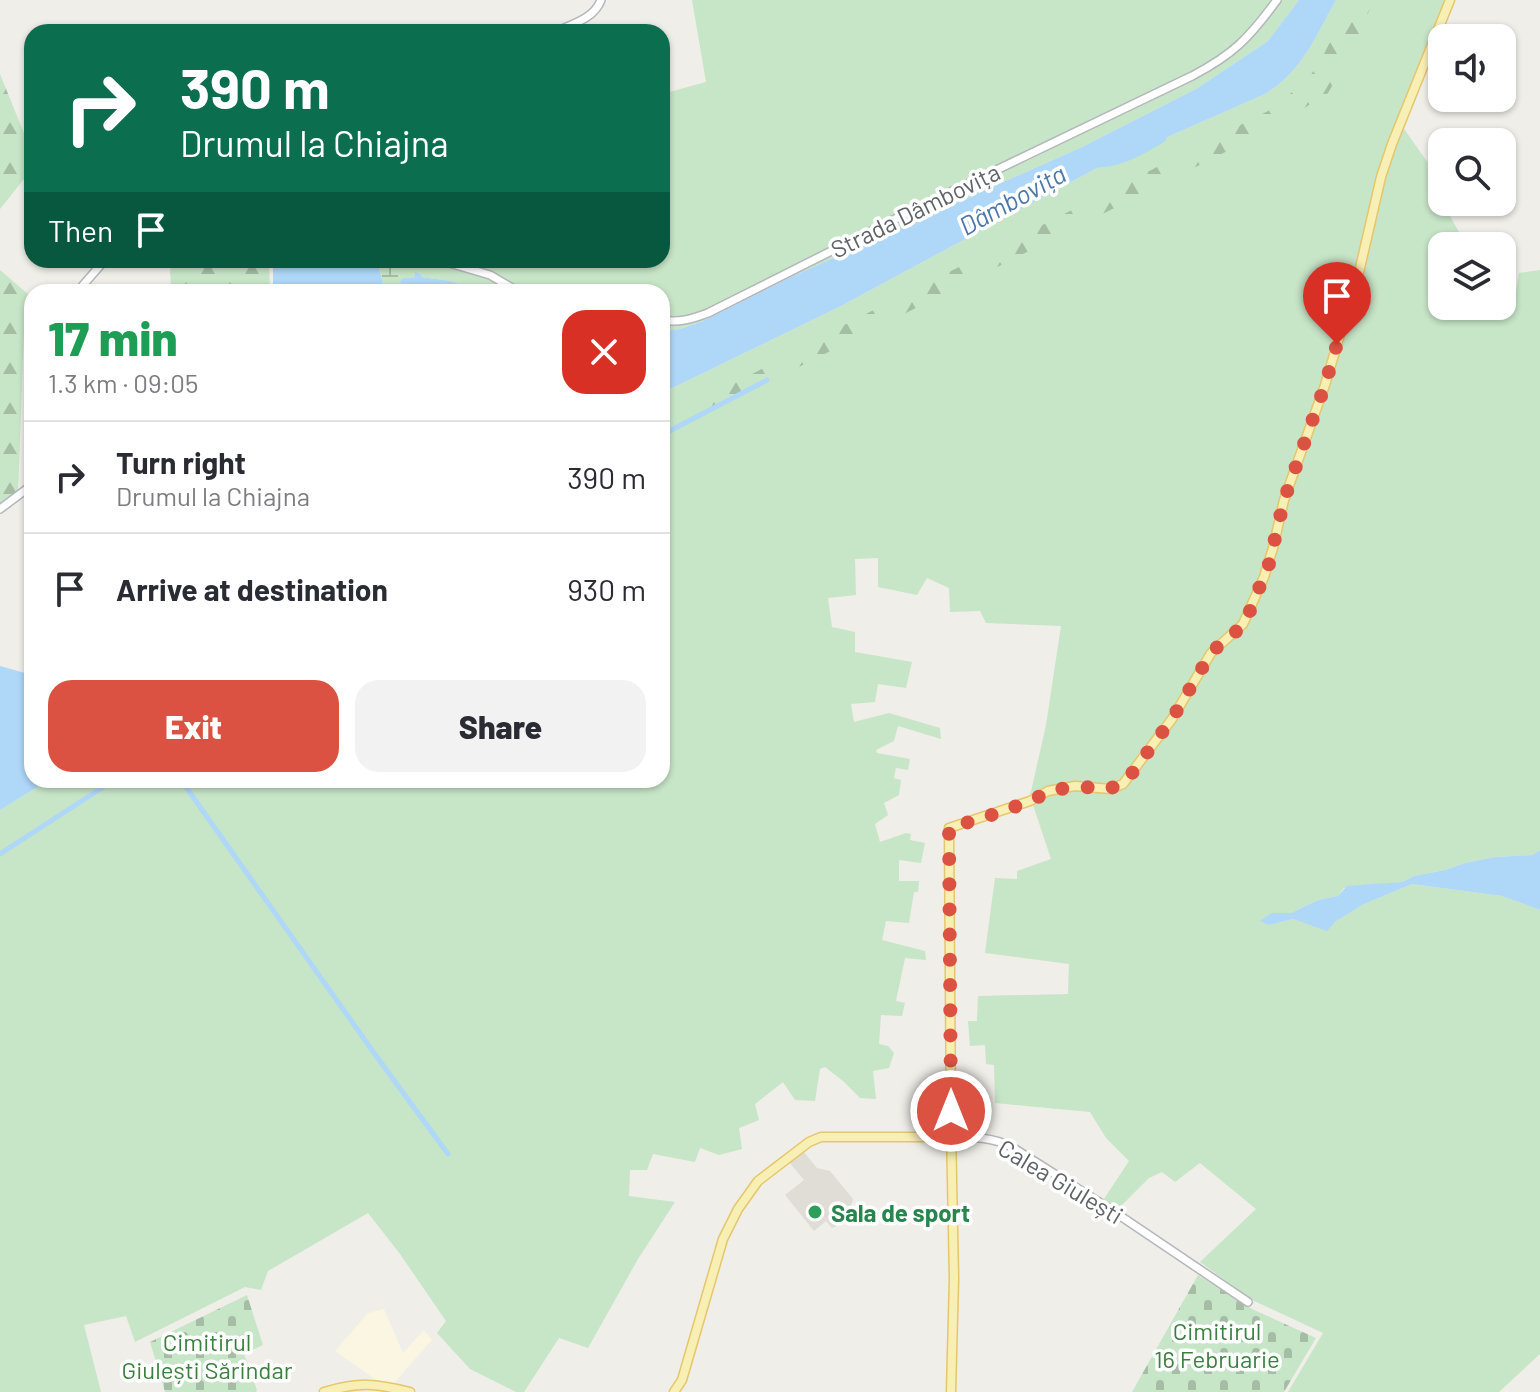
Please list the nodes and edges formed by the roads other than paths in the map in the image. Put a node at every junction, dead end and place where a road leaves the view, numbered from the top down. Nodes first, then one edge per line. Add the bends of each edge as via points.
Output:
1 (601, 0) edge
2 (1277, 0) edge
3 (1450, 0) edge
4 (572, 24) edge
5 (98, 268) edge
6 (466, 268) edge
7 (84, 284) edge
8 (505, 284) edge
9 (670, 321) edge
10 (24, 491) edge
11 (0, 509) edge
12 (951, 1137) junction
13 (1248, 1302) dead end
14 (324, 1392) edge
15 (410, 1392) edge
16 (674, 1392) edge
17 (951, 1392) edge

1 - 4 street via 592,15
2 - 9 street, Strada Dâmbovița via 1246,39 1200,72 708,313
3 - 12 main road via 1381,177 1325,385 1247,618 1205,661 1172,719 1123,784 1048,791 949,828
5 - 7 street
6 - 8 street
10 - 11 street
12 - 13 street, Calea Giulești via 985,1137 1012,1147
12 - 16 main road, Calea Giulești via 821,1137 758,1181 723,1239
12 - 17 main road
14 - 15 main road via 364,1384

